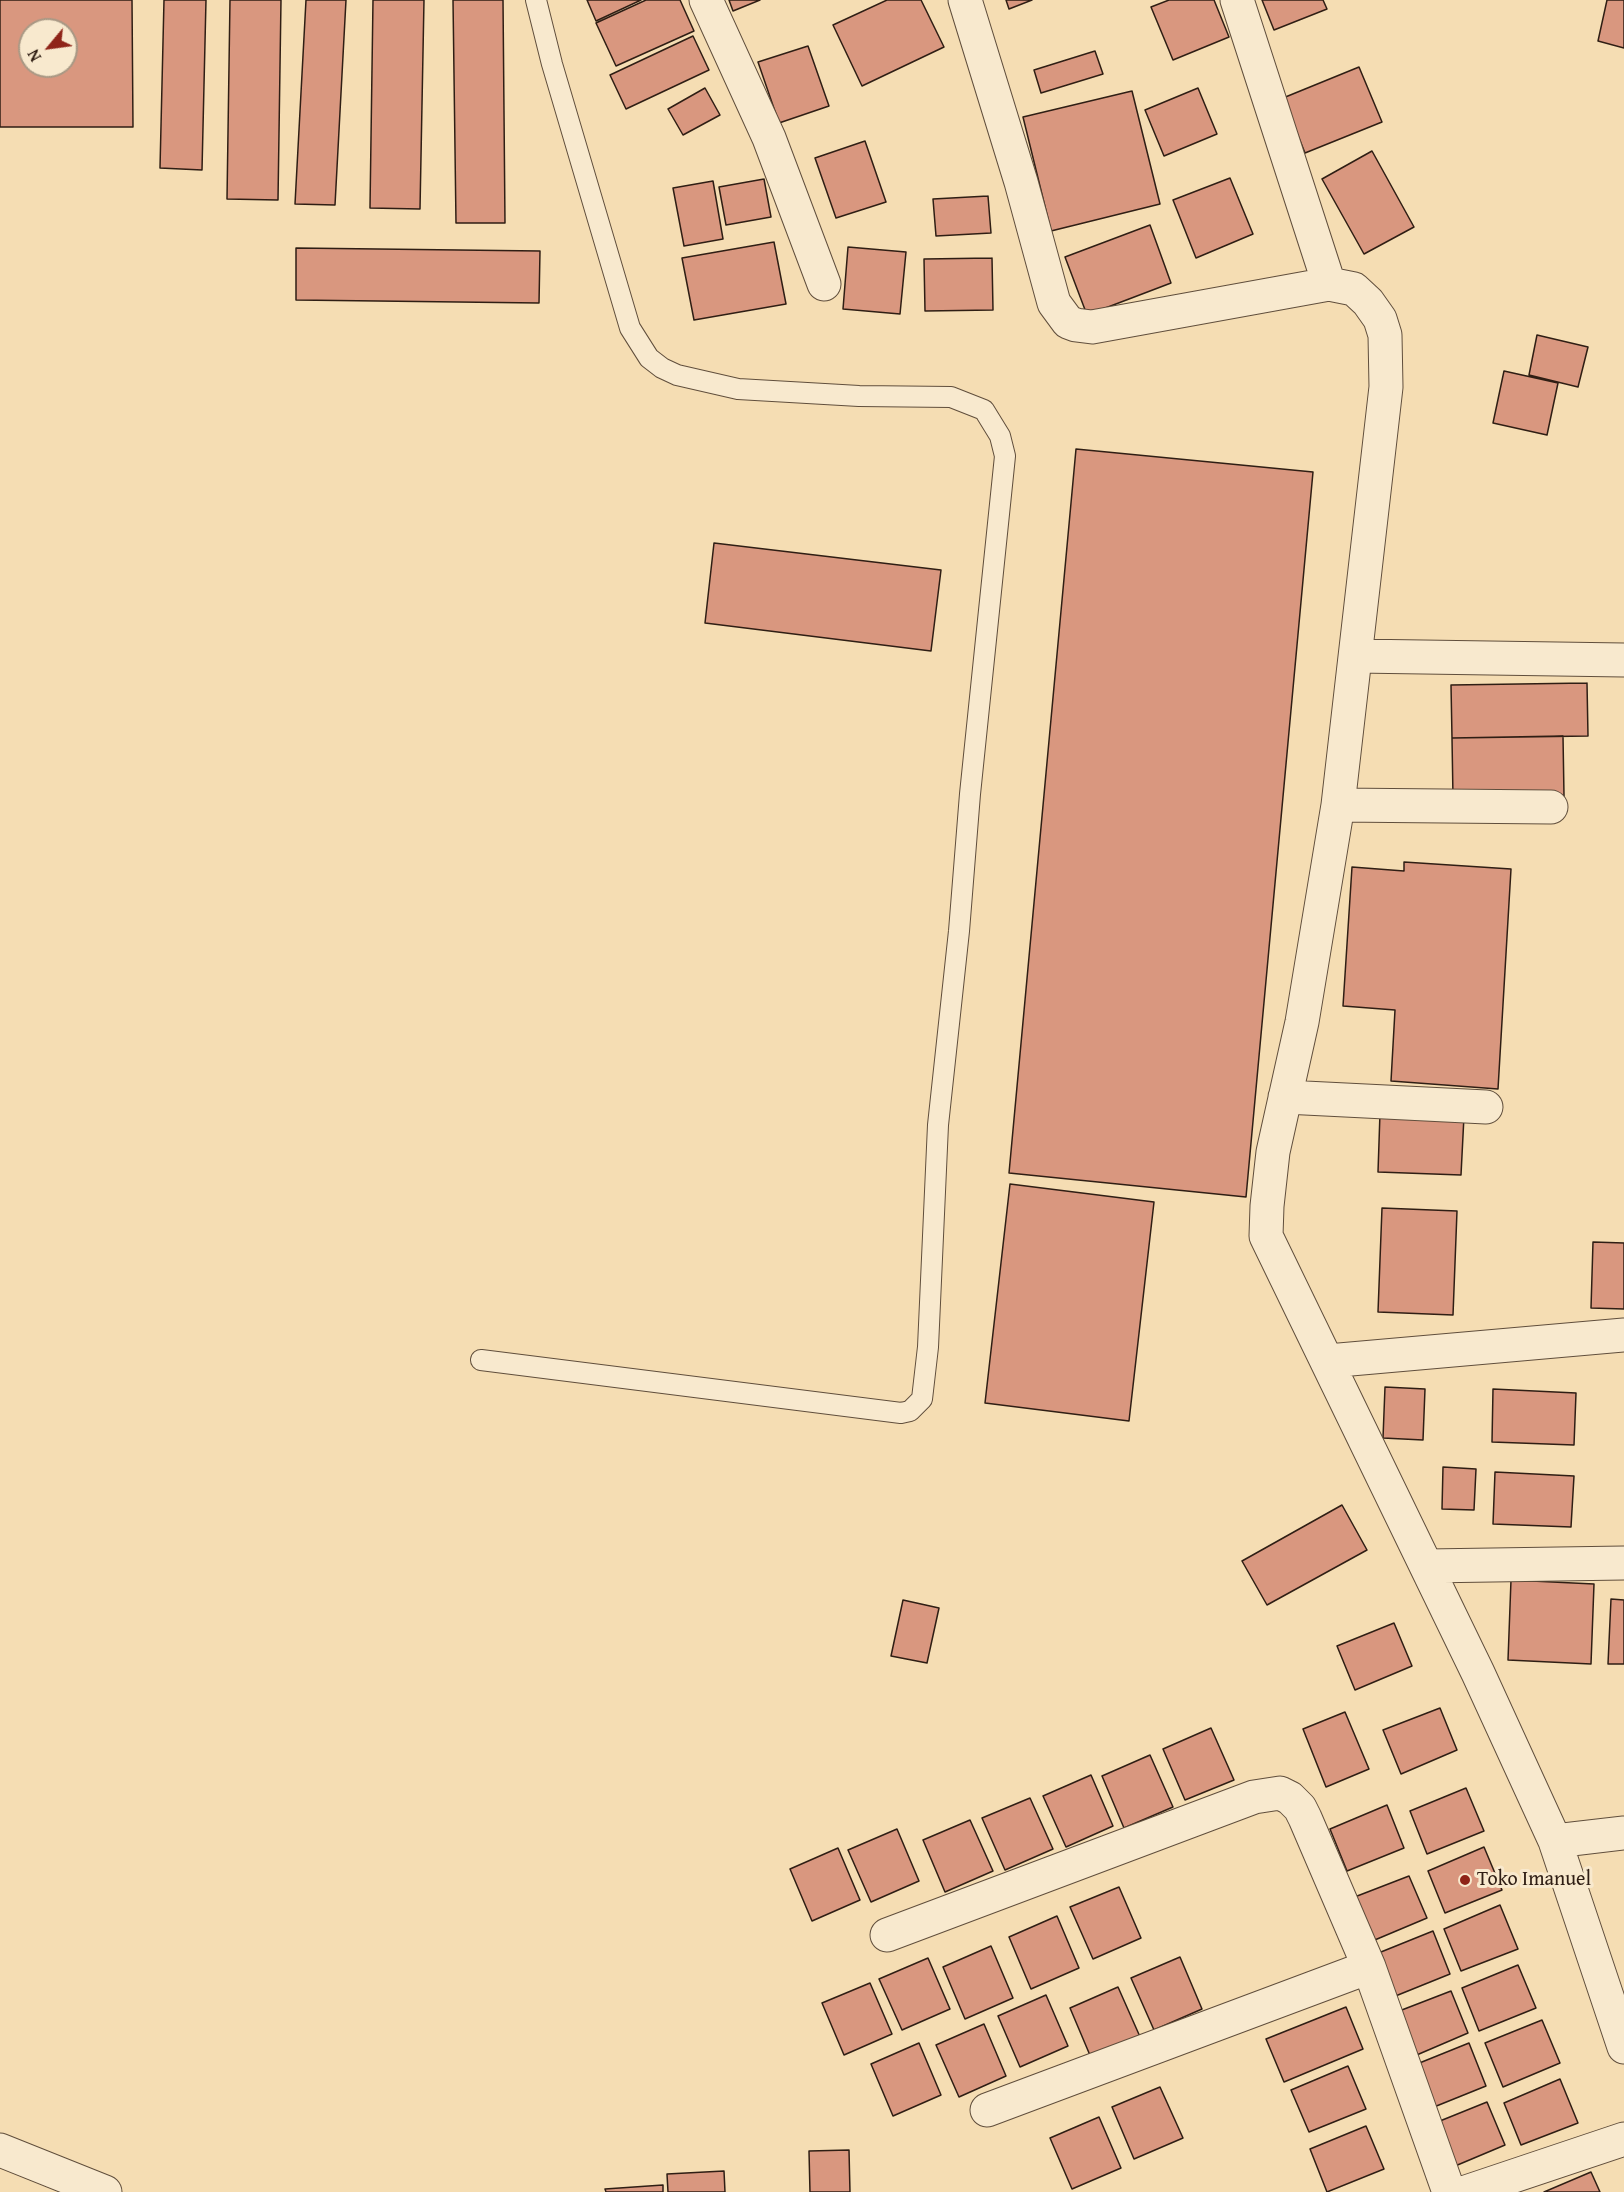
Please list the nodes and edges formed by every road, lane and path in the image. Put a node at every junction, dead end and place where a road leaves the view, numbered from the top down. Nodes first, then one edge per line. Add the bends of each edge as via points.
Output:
1 (537, 0) edge
2 (706, 0) edge
3 (965, 0) edge
4 (1237, 0) edge
5 (824, 284) dead end
6 (1329, 284) junction
7 (1356, 656) junction
8 (1624, 660) edge
9 (1338, 805) junction
10 (1551, 807) dead end
11 (1285, 1098) junction
12 (1486, 1107) dead end
13 (1624, 1335) edge
14 (480, 1360) dead end
15 (1328, 1361) junction
16 (1624, 1563) edge
17 (1427, 1566) junction
18 (1624, 1833) edge
19 (1555, 1841) junction
20 (887, 1935) dead end
21 (1369, 1967) junction
22 (1624, 2047) edge
23 (987, 2110) dead end
24 (1624, 2139) edge
25 (0, 2150) edge
26 (105, 2192) edge
27 (1449, 2192) edge
28 (1466, 2192) edge

1 - 14 lane via 552,64 630,328 649,358 677,375 738,389 951,397 984,410 1000,436 1005,456 938,1125 922,1399 910,1411 901,1413
2 - 5 street via 769,138
3 - 6 street via 1054,303 1068,322 1092,327
4 - 6 street
6 - 7 street via 1354,289 1380,319 1385,334 1386,387
7 - 8 street
7 - 9 street
9 - 10 street
9 - 11 street via 1302,1022
11 - 12 street
11 - 15 street via 1273,1152 1266,1236
13 - 15 street
15 - 17 street
16 - 17 street
17 - 19 street
18 - 19 street
19 - 22 street
20 - 21 street via 1254,1797 1280,1792 1300,1808
21 - 23 street
21 - 27 street
24 - 28 street
25 - 26 street

